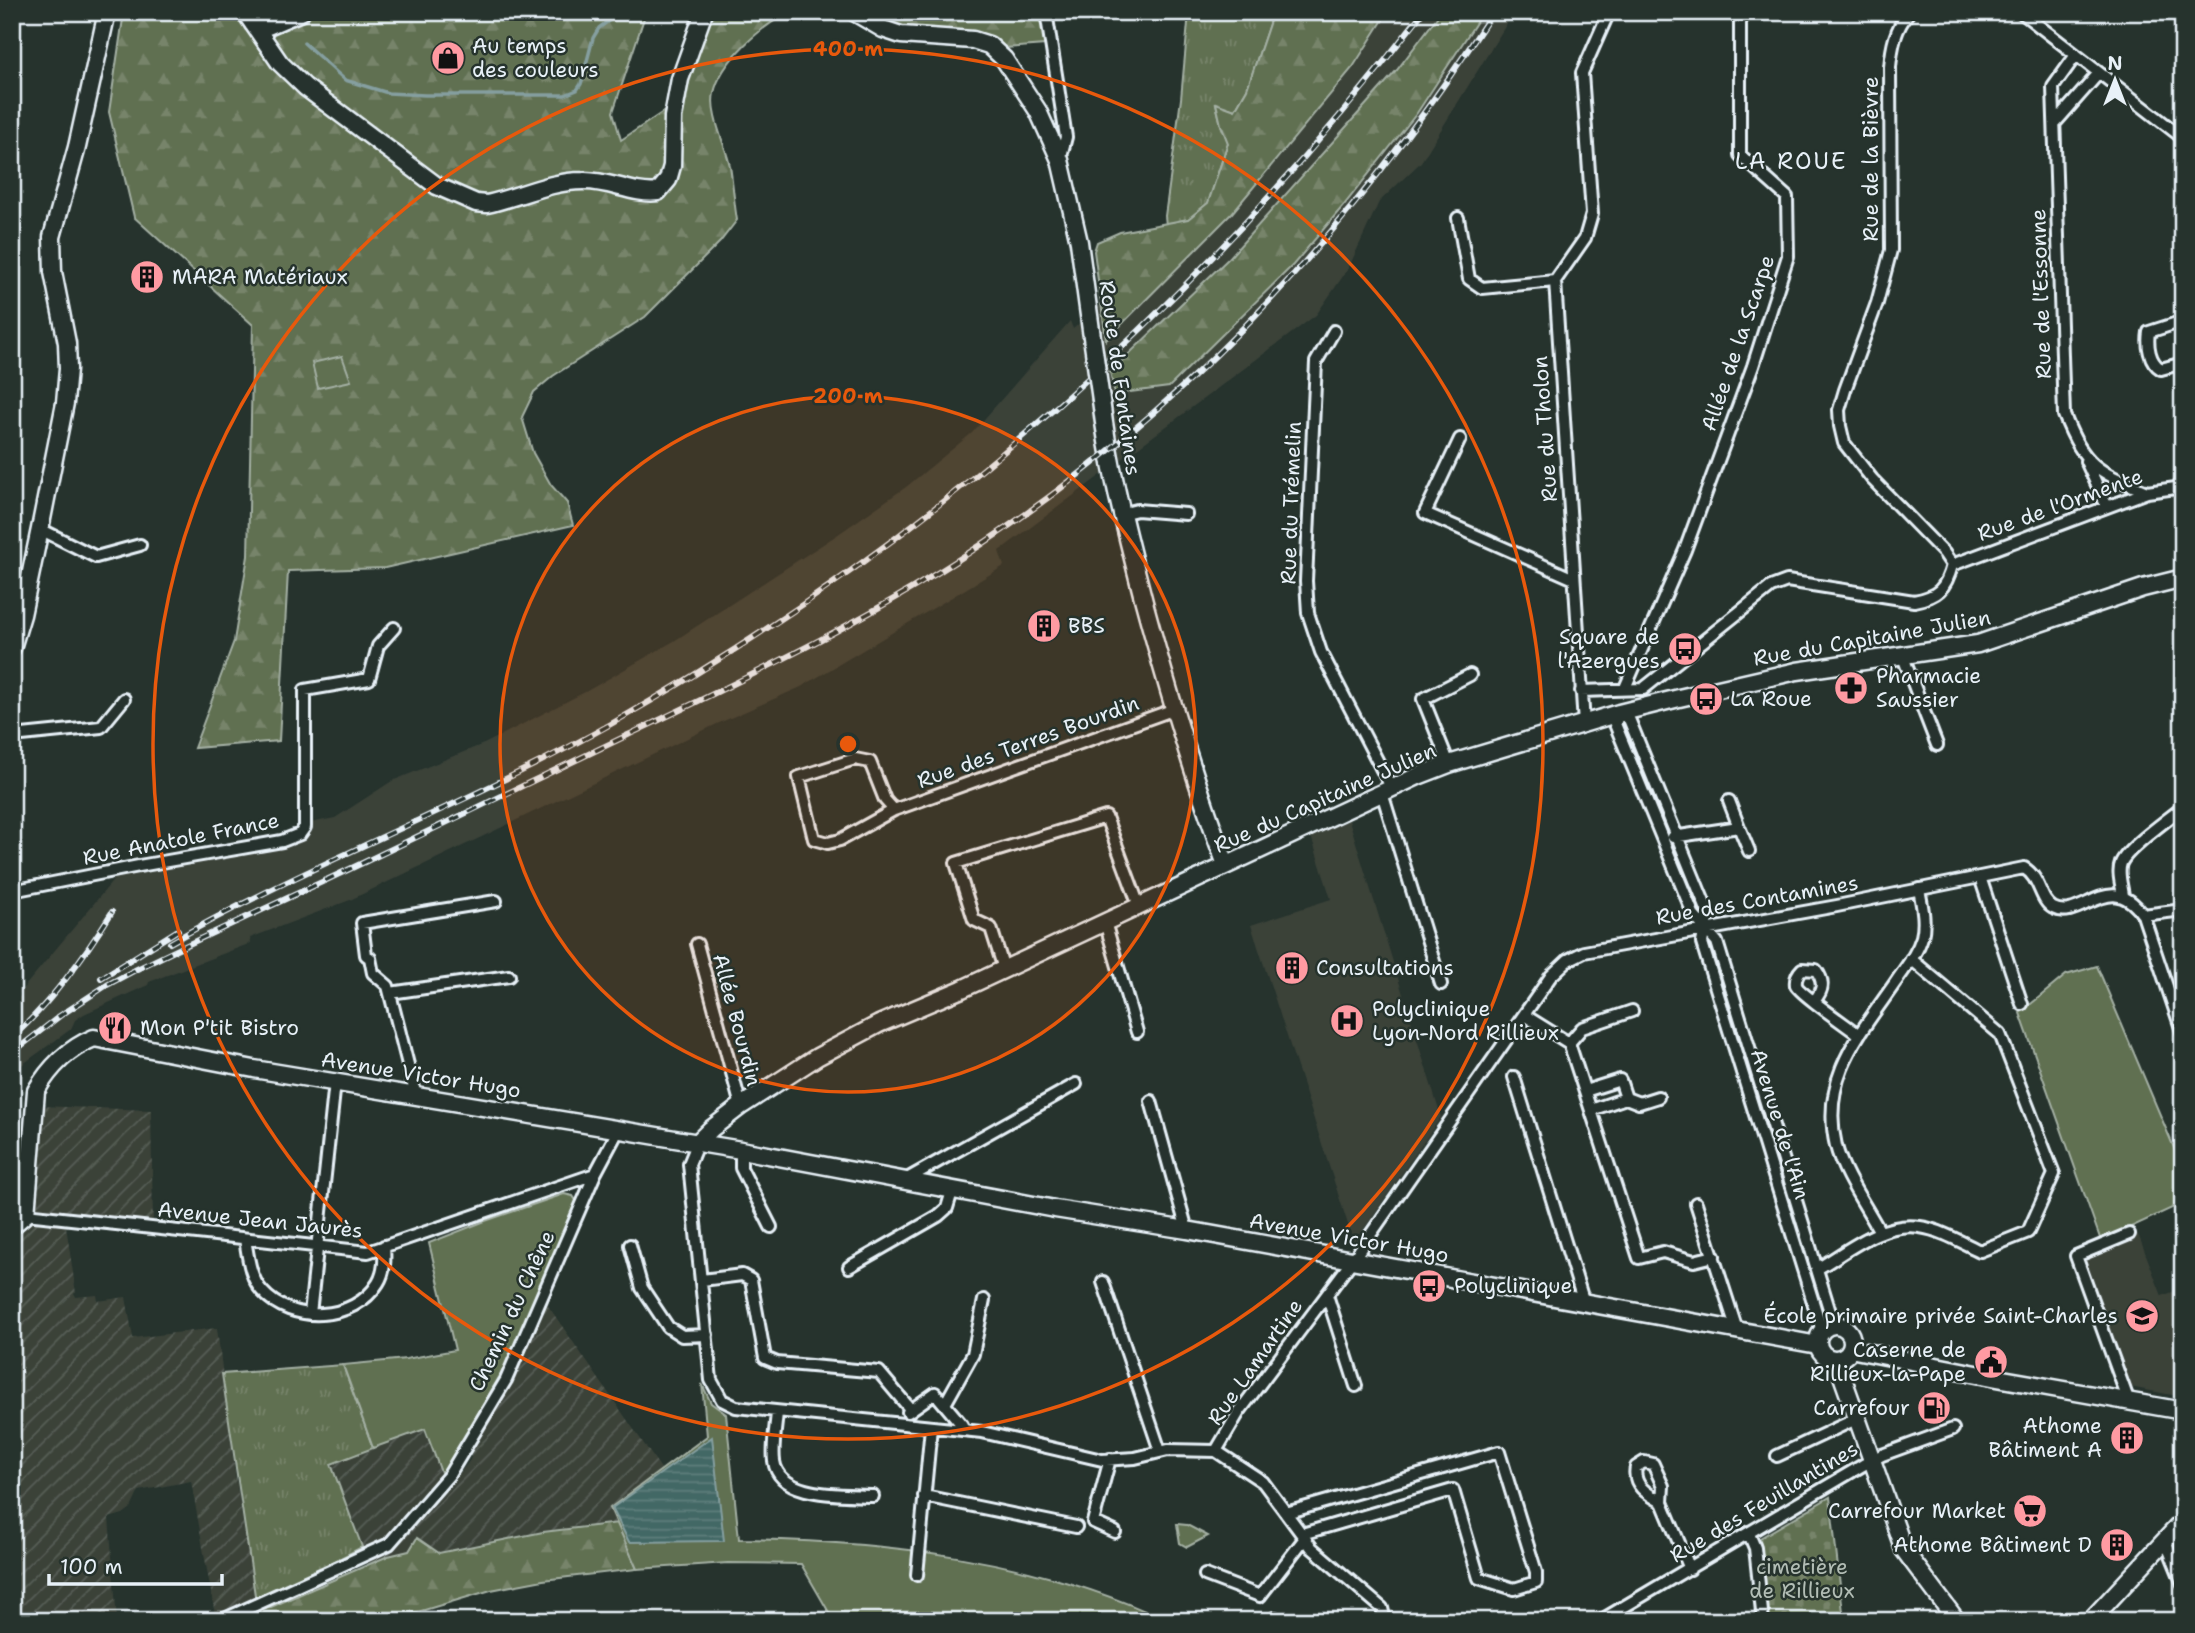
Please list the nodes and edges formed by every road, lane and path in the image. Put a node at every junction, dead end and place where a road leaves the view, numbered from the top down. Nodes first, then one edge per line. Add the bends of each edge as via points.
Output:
1 (107, 12) edge
2 (301, 12) edge
3 (704, 12) edge
4 (854, 12) edge
5 (1046, 12) edge
6 (1609, 12) edge
7 (1740, 12) edge
8 (1909, 12) edge
9 (2021, 12) edge
10 (249, 18) edge
11 (2076, 55) junction
12 (2099, 73) junction
13 (2055, 123) junction
14 (2183, 138) edge
15 (1060, 160) junction
16 (1458, 218) dead end
17 (1555, 281) junction
18 (2183, 321) edge
19 (1334, 331) dead end
20 (2183, 363) edge
21 (1460, 439) dead end
22 (2085, 459) junction
23 (2183, 487) edge
24 (2147, 492) junction
25 (2107, 507) junction
26 (1121, 513) junction
27 (1186, 514) dead end
28 (40, 529) junction
29 (140, 545) dead end
30 (1952, 565) junction
31 (2183, 578) edge
32 (1574, 579) junction
33 (394, 628) dead end
34 (12, 648) edge
35 (1903, 657) junction
36 (1470, 675) dead end
37 (1625, 688) junction
38 (1643, 689) junction
39 (1581, 691) junction
40 (124, 699) dead end
41 (1653, 705) junction
42 (1175, 709) junction
43 (1619, 713) junction
44 (1584, 724) junction
45 (12, 736) edge
46 (1937, 745) dead end
47 (1449, 764) junction
48 (1387, 791) junction
49 (1729, 801) dead end
50 (2183, 807) edge
51 (894, 810) junction
52 (1740, 827) junction
53 (1677, 837) junction
54 (1664, 839) junction
55 (1749, 851) dead end
56 (1226, 865) junction
57 (1980, 877) junction
58 (1919, 889) junction
59 (12, 891) edge
60 (2123, 896) junction
61 (496, 901) dead end
62 (1139, 906) junction
63 (2183, 910) edge
64 (2143, 915) junction
65 (1105, 922) junction
66 (1705, 928) junction
67 (697, 944) dead end
68 (1911, 959) junction
69 (1004, 969) junction
70 (509, 976) dead end
71 (1441, 984) dead end
72 (390, 993) junction
73 (1814, 1001) dead end
74 (2021, 1004) dead end
75 (1632, 1011) dead end
76 (1524, 1015) junction
77 (1137, 1032) dead end
78 (2183, 1034) edge
79 (1859, 1035) junction
80 (1569, 1043) junction
81 (1514, 1077) dead end
82 (335, 1083) junction
83 (1076, 1084) dead end
84 (1585, 1091) junction
85 (416, 1096) junction
86 (1658, 1097) dead end
87 (1626, 1098) junction
88 (1151, 1101) dead end
89 (741, 1106) junction
90 (1591, 1110) junction
91 (619, 1129) junction
92 (698, 1142) junction
93 (741, 1150) junction
94 (594, 1174) junction
95 (907, 1180) junction
96 (953, 1188) junction
97 (1696, 1203) dead end
98 (26, 1214) junction
99 (12, 1226) edge
100 (771, 1227) dead end
101 (1186, 1230) junction
102 (1880, 1232) junction
103 (2129, 1234) dead end
104 (245, 1239) junction
105 (631, 1245) dead end
106 (384, 1246) junction
107 (318, 1247) junction
108 (1714, 1256) junction
109 (1352, 1261) junction
110 (849, 1267) dead end
111 (1817, 1269) junction
112 (702, 1279) junction
113 (1103, 1282) dead end
114 (1327, 1295) junction
115 (984, 1300) dead end
116 (1584, 1303) junction
117 (310, 1314) junction
118 (1737, 1330) junction
119 (1824, 1334) junction
120 (707, 1335) junction
121 (1850, 1349) junction
122 (1836, 1360) junction
123 (1356, 1386) dead end
124 (2129, 1402) junction
125 (945, 1404) junction
126 (911, 1410) junction
127 (2183, 1411) edge
128 (777, 1412) junction
129 (1856, 1419) junction
130 (896, 1423) junction
131 (931, 1427) junction
132 (1953, 1429) dead end
133 (964, 1430) junction
134 (1160, 1451) junction
135 (1216, 1451) junction
136 (1777, 1456) dead end
137 (1111, 1459) junction
138 (1871, 1460) junction
139 (1447, 1467) junction
140 (1453, 1490) junction
141 (873, 1496) dead end
142 (924, 1496) junction
143 (1662, 1502) dead end
144 (1286, 1513) junction
145 (2183, 1521) edge
146 (1076, 1527) dead end
147 (1115, 1532) dead end
148 (1749, 1534) junction
149 (1303, 1536) junction
150 (2165, 1540) junction
151 (1690, 1569) junction
152 (917, 1574) dead end
153 (1205, 1575) dead end
154 (2183, 1584) edge
155 (2099, 1617) edge
156 (220, 1621) edge
157 (1385, 1621) edge
158 (1600, 1621) edge
159 (1763, 1621) edge
160 (1957, 1621) edge

1 - 28 street via 52,237 68,369
2 - 10 street via 268,26
3 - 10 street via 680,79 672,166 658,192 581,181 487,204 438,186 305,87 281,63
4 - 15 street, Route de Fontaines via 901,35 989,45 1026,93
5 - 15 street via 1066,137
6 - 17 street via 1582,74 1592,214 1585,239
7 - 37 street, Allée de la Scarpe via 1740,155 1787,197 1788,256 1685,550
8 - 30 street, Rue de la Bièvre via 1897,29 1890,66 1891,250 1839,410 1840,426 1844,443 1872,479
9 - 11 street
11 - 12 street
11 - 13 street, Rue de l'Essonne via 2053,87
12 - 13 street
12 - 14 street
13 - 22 street, Rue de l'Essonne via 2064,415
15 - 26 street, Route de Fontaines, bridge via 1079,242 1107,452
16 - 17 street via 1469,279 1482,288
17 - 32 street, Rue du Tholon
18 - 20 street via 2149,332 2147,343 2161,369
19 - 48 street, Rue du Trémelin via 1317,362 1308,613 1321,652
21 - 32 street via 1424,513
22 - 24 street
22 - 25 street, Rue de l'Essonne
23 - 24 street, Rue de l'Ormente
24 - 25 street, Rue de l'Ormente
25 - 30 street, Rue de l'Ormente
26 - 27 street
26 - 42 street, Route de Fontaines
28 - 29 street via 96,557
28 - 34 street
30 - 38 street via 1942,589 1931,598 1914,601 1787,581 1771,587
31 - 35 street, Rue du Capitaine Julien via 1978,644
32 - 39 street, Rue du Tholon
33 - 59 street, Rue Anatole France via 378,646 369,680 305,690 304,827 300,834
35 - 41 street, Rue du Capitaine Julien via 1797,671
35 - 46 street
36 - 47 street via 1423,699
37 - 38 street
37 - 39 street
38 - 41 street
39 - 44 street, Rue du Tholon
40 - 45 street via 101,727
41 - 43 street, Rue du Capitaine Julien
42 - 51 street, Rue des Terres Bourdin
42 - 56 street, Route de Fontaines
43 - 44 street, Rue du Capitaine Julien
43 - 53 street via 1629,719
43 - 54 street, Avenue de l'Ain via 1615,723
44 - 47 street, Rue du Capitaine Julien
47 - 48 street, Rue du Capitaine Julien
48 - 56 street, Rue du Capitaine Julien
48 - 71 street, Rue du Trémelin
49 - 52 street
50 - 60 street via 2121,862
51 - 51 street, Rue des Terres Bourdin via 840,840 814,839 799,777 855,759 870,762 885,800
52 - 53 street
52 - 55 street
53 - 54 street
53 - 66 street via 1708,912
54 - 66 street, Avenue de l'Ain via 1694,916
56 - 62 street, Rue du Capitaine Julien
57 - 58 street, Rue des Contamines
57 - 60 street, Rue des Contamines via 2024,868 2037,880 2047,902 2062,910
57 - 74 street
58 - 66 street, Rue des Contamines
58 - 68 street via 1923,928
60 - 64 street
61 - 72 street via 362,923 373,973
62 - 65 street, Rue du Capitaine Julien
62 - 69 street via 1106,817 956,863 974,920 991,929
63 - 64 street
64 - 78 street
65 - 69 street, Rue du Capitaine Julien
65 - 77 street
66 - 76 street, Rue des Contamines via 1584,952 1551,976
66 - 111 street, Avenue de l'Ain via 1717,942
66 - 119 street, Avenue de l'Ain via 1702,943
67 - 89 street, Allée Bourdin
68 - 79 street
68 - 102 street via 2000,1034 2054,1174 2028,1232 1980,1251 1921,1227 1892,1227
69 - 89 street, Rue du Capitaine Julien via 878,1024
70 - 72 street
72 - 85 street
73 - 79 street
75 - 80 street via 1582,1028
76 - 80 street
76 - 109 street, Rue des Contamines
79 - 102 street via 1840,1069 1833,1102 1834,1132 1840,1159
80 - 84 street
81 - 116 street
82 - 85 street, Avenue Victor Hugo
82 - 98 street, Avenue Victor Hugo via 94,1038 73,1049 46,1074 36,1091
82 - 107 street
83 - 95 street
84 - 87 street via 1620,1080
84 - 90 street
85 - 91 street, Avenue Victor Hugo
86 - 87 street via 1639,1102
87 - 90 street
88 - 101 street
89 - 92 street, Rue du Capitaine Julien
90 - 108 street via 1639,1258 1663,1251 1694,1261
91 - 92 street, Avenue Victor Hugo
91 - 94 street
92 - 93 street, Avenue Victor Hugo
92 - 112 street via 689,1164
93 - 95 street, Avenue Victor Hugo
93 - 100 street via 741,1168
94 - 106 street, Avenue Jean Jaurès
94 - 156 street, Chemin du Chêne via 506,1380 449,1475 389,1544
95 - 96 street, Avenue Victor Hugo
96 - 101 street, Avenue Victor Hugo
96 - 110 street via 947,1208 938,1216
97 - 108 street
98 - 99 street
98 - 104 street, Avenue Jean Jaurès
101 - 109 street, Avenue Victor Hugo
102 - 111 street
103 - 124 street via 2076,1256
104 - 107 street, Avenue Jean Jaurès
104 - 117 street via 250,1268 262,1291 286,1308
105 - 120 street via 642,1288 668,1327 682,1336
106 - 107 street, Avenue Jean Jaurès via 368,1252
106 - 117 street via 383,1272 369,1294 336,1312
107 - 117 street
108 - 118 street
109 - 114 street, Rue Lamartine
109 - 116 street, Avenue Victor Hugo
111 - 119 street, Avenue de l'Ain
112 - 120 street
112 - 126 street via 742,1275 751,1280 765,1358 777,1363 879,1372
113 - 134 street
114 - 123 street, Rue Lamartine
114 - 135 street, Rue Lamartine via 1239,1412
115 - 125 street via 973,1354
116 - 118 street, Avenue Victor Hugo
118 - 119 street, Avenue Victor Hugo
119 - 121 street via 1847,1331
119 - 122 street via 1822,1354
120 - 128 street via 710,1380 722,1400 736,1407
121 - 122 street
121 - 124 street
122 - 129 street
124 - 127 street
125 - 126 street via 935,1393
125 - 133 street
126 - 130 street
128 - 130 street
128 - 141 street via 774,1460 789,1485
129 - 136 street
129 - 138 street
130 - 131 street
131 - 133 street
131 - 142 street
132 - 138 street, Rue des Feuillantines
133 - 137 street
134 - 135 street
134 - 137 street
135 - 144 street via 1263,1482
137 - 147 street via 1093,1522
138 - 148 street, Rue des Feuillantines
138 - 160 street via 1904,1550
139 - 140 street
139 - 140 street via 1499,1452 1536,1582 1514,1589 1479,1578
139 - 144 street
140 - 149 street
142 - 146 street
142 - 152 street
143 - 151 street
144 - 149 street
145 - 150 street
148 - 151 street, Rue des Feuillantines
148 - 159 street via 1755,1548
149 - 153 street via 1260,1596
149 - 157 street via 1382,1608
150 - 154 street
150 - 155 street
151 - 158 street, Rue des Feuillantines

